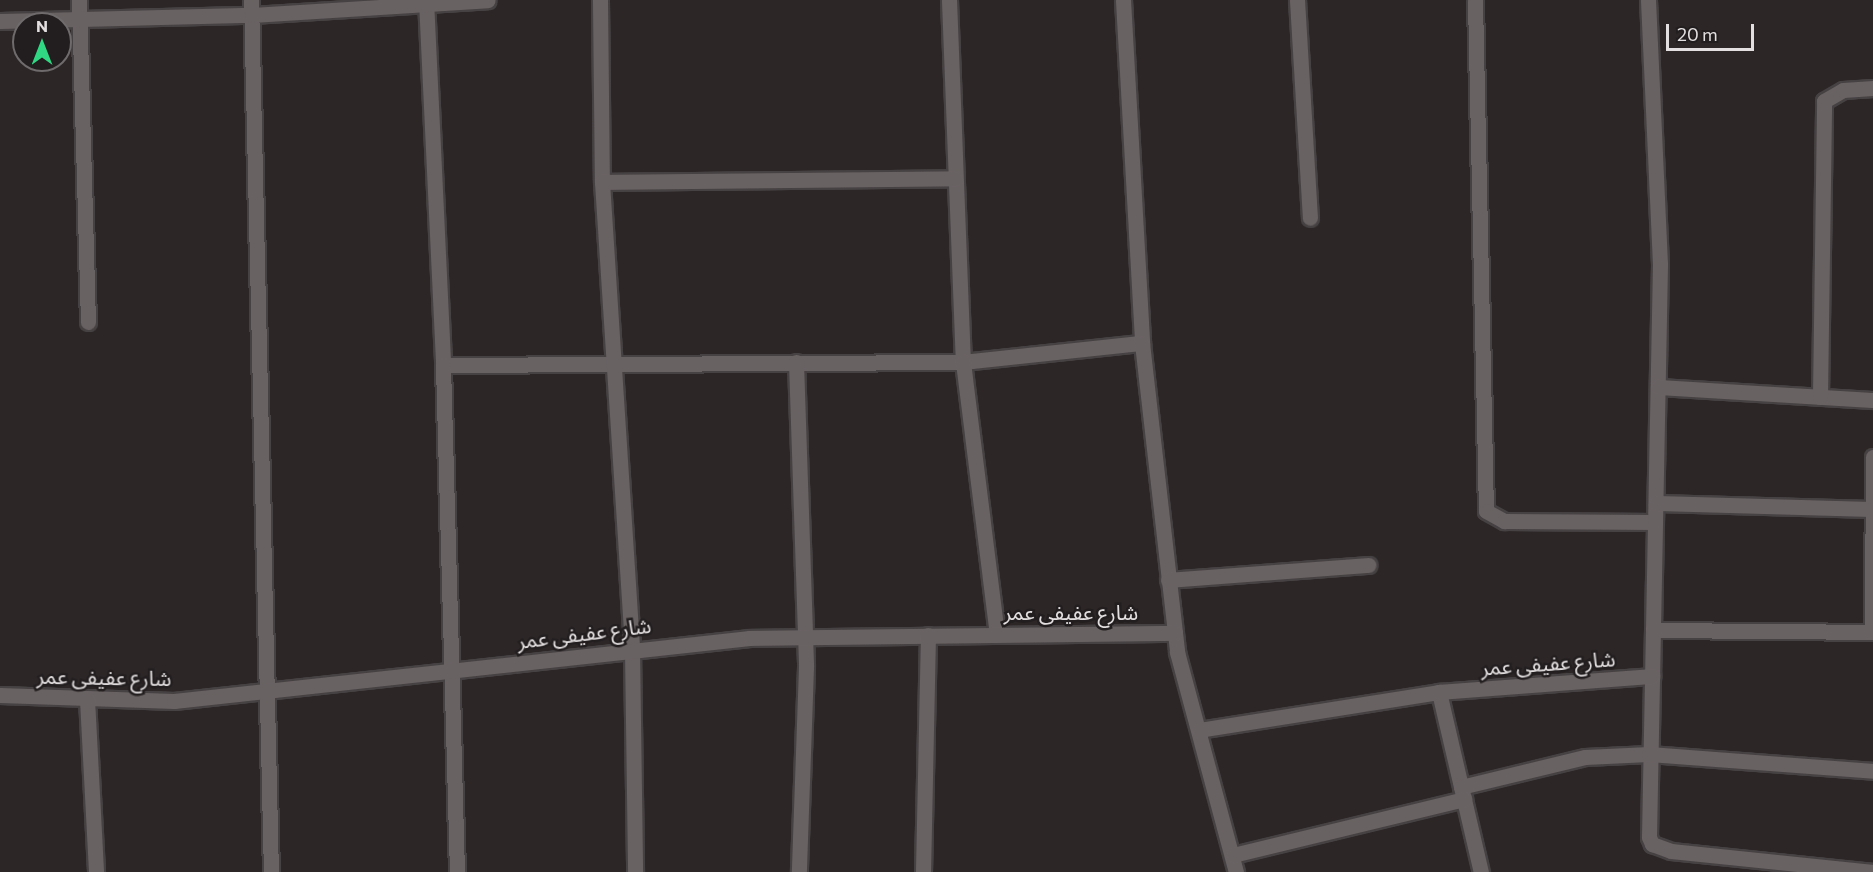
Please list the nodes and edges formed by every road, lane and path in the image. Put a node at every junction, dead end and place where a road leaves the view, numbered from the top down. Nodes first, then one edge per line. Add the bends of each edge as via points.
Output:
1 (79, 0) edge
2 (488, 0) edge
3 (600, 0) edge
4 (949, 0) edge
5 (1123, 0) edge
6 (1297, 0) edge
7 (1475, 0) edge
8 (1648, 0) edge
9 (426, 1) edge
10 (251, 8) edge
11 (79, 20) junction
12 (0, 21) edge
13 (1873, 88) edge
14 (956, 178) junction
15 (602, 182) junction
16 (1310, 218) dead end
17 (88, 322) dead end
18 (1142, 344) junction
19 (796, 362) junction
20 (963, 362) junction
21 (443, 364) junction
22 (614, 367) junction
23 (1658, 387) junction
24 (1820, 397) junction
25 (1873, 400) edge
26 (1873, 457) edge
27 (1656, 503) junction
28 (1872, 509) edge
29 (1655, 522) junction
30 (1368, 565) dead end
31 (1168, 580) junction
32 (1653, 630) junction
33 (1873, 632) edge
34 (1174, 633) junction
35 (997, 634) junction
36 (928, 635) junction
37 (804, 636) junction
38 (632, 649) junction
39 (453, 669) junction
40 (1652, 676) junction
41 (266, 689) junction
42 (1439, 692) junction
43 (0, 695) edge
44 (87, 699) junction
45 (1199, 730) junction
46 (1649, 754) junction
47 (1873, 771) edge
48 (1462, 793) junction
49 (1233, 855) junction
50 (96, 872) edge
51 (271, 872) edge
52 (457, 872) edge
53 (635, 872) edge
54 (799, 872) edge
55 (923, 872) edge
56 (1236, 872) edge
57 (1481, 872) edge
58 (1873, 872) edge

1 - 11 street
2 - 9 street
3 - 15 street
4 - 14 street
5 - 18 street
6 - 16 street
7 - 29 street via 1486,511 1504,521
8 - 23 street via 1660,264
9 - 10 street
9 - 21 street
10 - 11 street
10 - 41 street
11 - 12 street
11 - 17 street
13 - 24 street via 1843,90 1824,101
14 - 15 street
14 - 20 street
15 - 22 street
18 - 20 street
18 - 31 street
19 - 20 street
19 - 22 street
19 - 37 street
20 - 35 street
21 - 22 street
21 - 39 street
22 - 38 street
23 - 24 street
23 - 27 street
24 - 25 street
26 - 28 street
27 - 28 street
27 - 29 street
28 - 33 street
29 - 32 street
30 - 31 street
31 - 34 street
32 - 33 street
32 - 40 street
34 - 35 street, شارع عفيفى عمر
34 - 45 street
35 - 36 street, شارع عفيفى عمر
36 - 37 street, شارع عفيفى عمر
36 - 55 street
37 - 38 street, شارع عفيفى عمر
37 - 54 street
38 - 39 street, شارع عفيفى عمر
38 - 53 street
39 - 41 street, شارع عفيفى عمر
39 - 52 street
40 - 42 street, شارع عفيفى عمر
40 - 46 street
41 - 44 street, شارع عفيفى عمر via 174,701
41 - 51 street
42 - 45 street, شارع عفيفى عمر
42 - 48 street
43 - 44 street, شارع عفيفى عمر
44 - 50 street
45 - 49 street
46 - 47 street
46 - 48 street via 1585,757
46 - 58 street via 1652,844 1671,851
48 - 49 street
48 - 57 street
49 - 56 street

